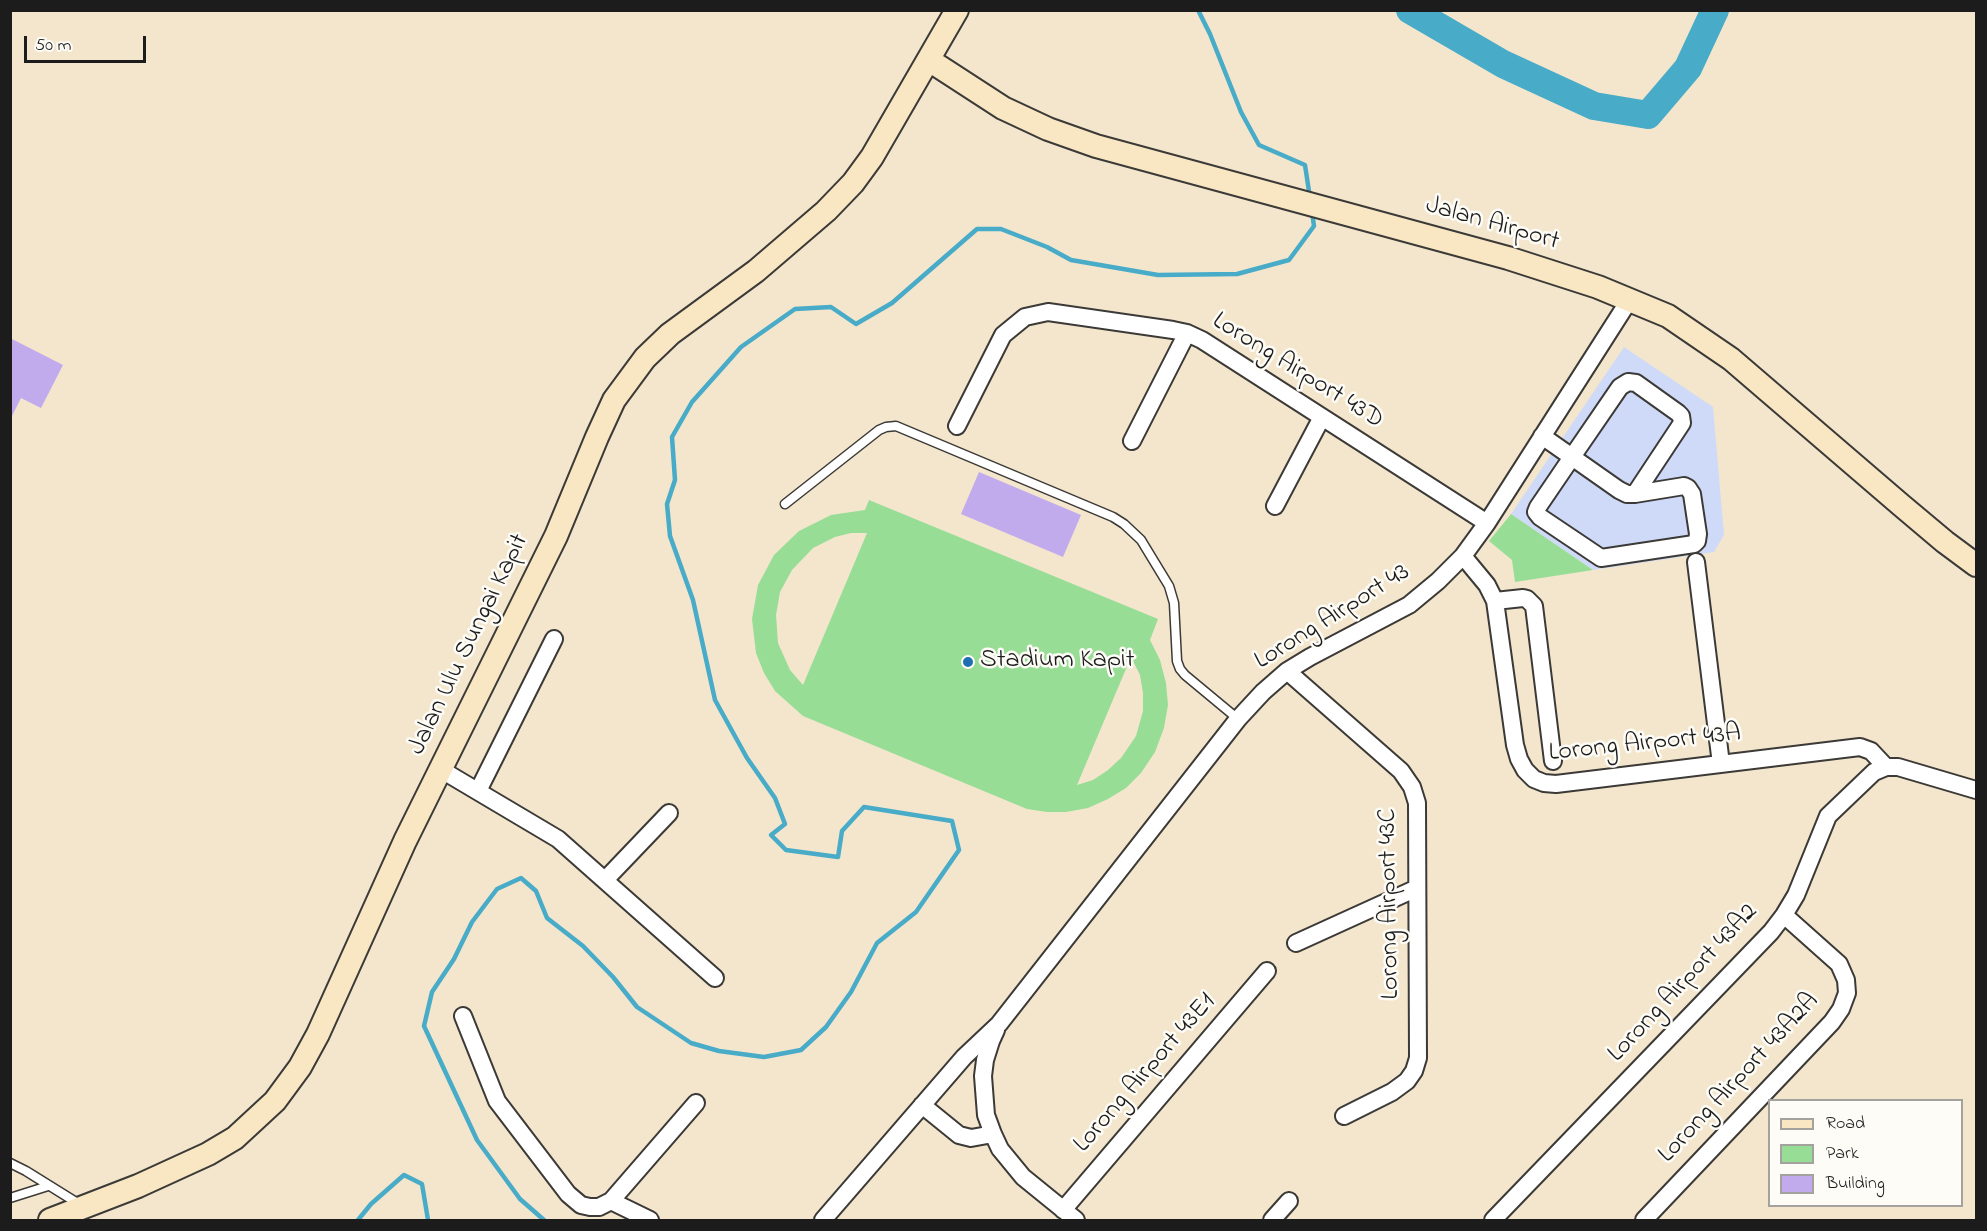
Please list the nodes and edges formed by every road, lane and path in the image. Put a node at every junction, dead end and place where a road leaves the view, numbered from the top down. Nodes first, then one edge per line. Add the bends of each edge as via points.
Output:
1 (957, 10) edge
2 (929, 60) junction
3 (1630, 299) junction
4 (1187, 333) junction
5 (1322, 417) junction
6 (957, 426) dead end
7 (1542, 436) junction
8 (1132, 441) dead end
9 (1572, 457) junction
10 (1635, 494) junction
11 (785, 504) dead end
12 (1275, 506) dead end
13 (1487, 523) junction
14 (1463, 556) junction
15 (1696, 562) dead end
16 (1977, 565) edge
17 (1495, 601) junction
18 (554, 639) dead end
19 (1287, 671) junction
20 (1238, 719) junction
21 (1553, 761) dead end
22 (1721, 764) junction
23 (1886, 766) junction
24 (440, 769) junction
25 (1977, 790) edge
26 (478, 791) junction
27 (669, 813) dead end
28 (605, 880) junction
29 (1417, 888) junction
30 (1785, 915) junction
31 (1296, 943) dead end
32 (1267, 971) dead end
33 (715, 978) dead end
34 (463, 1016) dead end
35 (999, 1024) junction
36 (696, 1103) dead end
37 (922, 1105) junction
38 (1344, 1116) dead end
39 (993, 1134) junction
40 (10, 1163) edge
41 (48, 1186) junction
42 (10, 1198) edge
43 (612, 1201) junction
44 (1289, 1201) dead end
45 (85, 1207) junction
46 (1069, 1215) edge
47 (50, 1221) edge
48 (650, 1221) edge
49 (823, 1221) edge
50 (1272, 1221) edge
51 (1493, 1221) edge
52 (1644, 1221) edge

1 - 2 main road, Jalan Ulu Sungai Kapit
2 - 3 main road, Jalan Airport via 1003,108 1096,146 1508,258
2 - 24 main road, Jalan Ulu Sungai Kapit via 853,183 756,271 670,334 645,358 614,400 556,536
3 - 7 street, Lorong Airport 43
3 - 16 main road, Jalan Airport via 1668,316 1731,359 1901,506
4 - 5 street, Lorong Airport 43D
4 - 6 street, Lorong Airport 43D via 1048,312 1025,317 1003,336
4 - 8 street
5 - 12 street
5 - 13 street, Lorong Airport 43D
7 - 9 street
7 - 13 street, Lorong Airport 43
9 - 10 street via 1623,492
9 - 10 street via 1620,387 1636,383 1678,413 1682,423
9 - 10 street via 1536,512 1550,524 1601,558 1697,541 1688,488
11 - 20 lane via 879,430 896,426 1113,517 1141,540 1169,586 1180,669
13 - 14 street, Lorong Airport 43
14 - 17 street, Lorong Airport 43A
14 - 19 street, Lorong Airport 43 via 1409,605
15 - 22 street
17 - 21 street via 1523,598 1534,606
17 - 22 street, Lorong Airport 43A via 1515,745 1525,770 1534,779 1556,784
18 - 26 street
19 - 20 street, Lorong Airport 43
19 - 29 street, Lorong Airport 43C via 1407,779 1417,803
20 - 35 street, Lorong Airport 43
22 - 23 street, Lorong Airport 43A via 1860,747 1868,749
23 - 25 street
23 - 30 street, Lorong Airport 43A2 via 1874,772 1828,816
24 - 26 street
24 - 45 main road, Jalan Ulu Sungai Kapit via 318,1034 300,1068 275,1101 235,1138 208,1154
26 - 28 street via 550,833
27 - 28 street
28 - 33 street
29 - 31 street
29 - 38 street, Lorong Airport 43C via 1418,1058 1414,1071 1392,1092
30 - 51 street, Lorong Airport 43A2
30 - 52 street, Lorong Airport 43A2A via 1839,964 1847,993 1841,1009
32 - 46 street, Lorong Airport 43E1
34 - 43 street via 497,1101 568,1194 590,1208
35 - 37 street
35 - 39 street via 990,1041 983,1076 986,1115
36 - 43 street
37 - 39 street via 959,1135 971,1138
37 - 49 street
39 - 46 street via 1023,1177
40 - 41 lane
41 - 42 lane
41 - 45 lane
43 - 48 street
44 - 50 street
45 - 47 main road, Jalan Ulu Sungai Kapit

